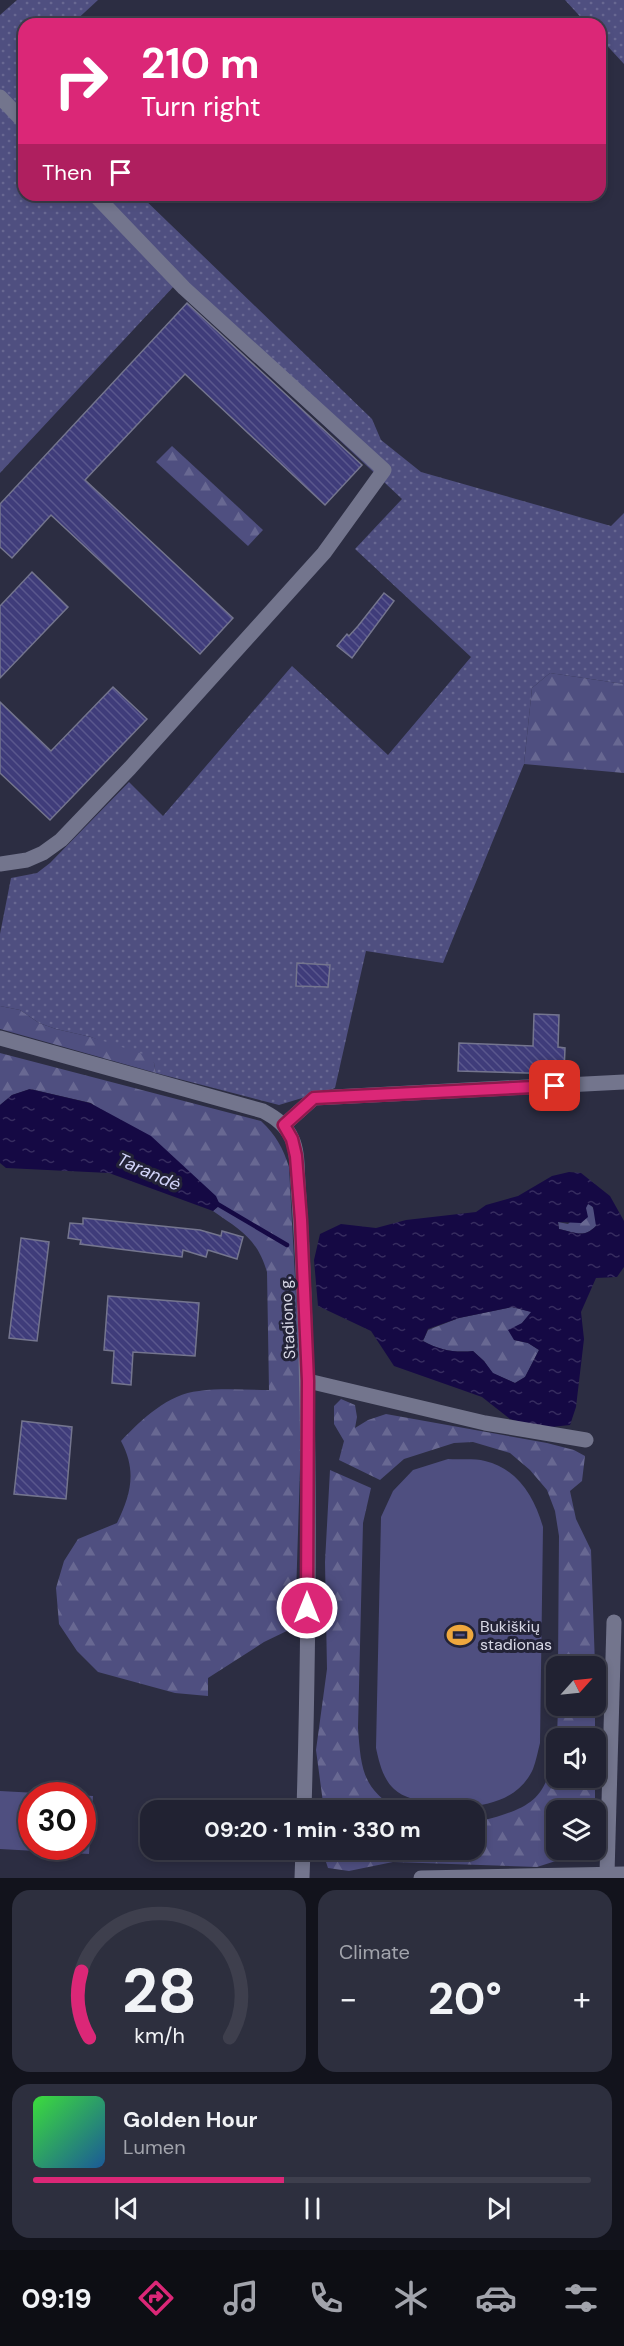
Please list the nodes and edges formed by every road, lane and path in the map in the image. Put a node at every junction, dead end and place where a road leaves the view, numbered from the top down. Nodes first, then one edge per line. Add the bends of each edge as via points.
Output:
1 (0, 97) edge
2 (18, 116) edge
3 (101, 201) edge
4 (0, 864) edge
5 (0, 1038) edge
6 (624, 1082) edge
7 (284, 1125) junction
8 (308, 1381) junction
9 (586, 1440) dead end
10 (614, 1622) dead end
11 (304, 1800) edge
12 (303, 1860) edge
13 (607, 1874) junction
14 (624, 1874) edge
15 (530, 1877) edge
16 (302, 1878) edge
17 (421, 1878) edge

1 - 2 street
3 - 4 street via 184,288 384,470 324,553 61,840 27,860
5 - 7 street via 263,1111
6 - 7 street via 314,1098
7 - 8 street, Stadiono g. via 296,1156
8 - 9 street via 485,1423
8 - 11 street, Stadiono g.
10 - 13 street
12 - 16 street
13 - 14 street
13 - 15 street
15 - 17 street

